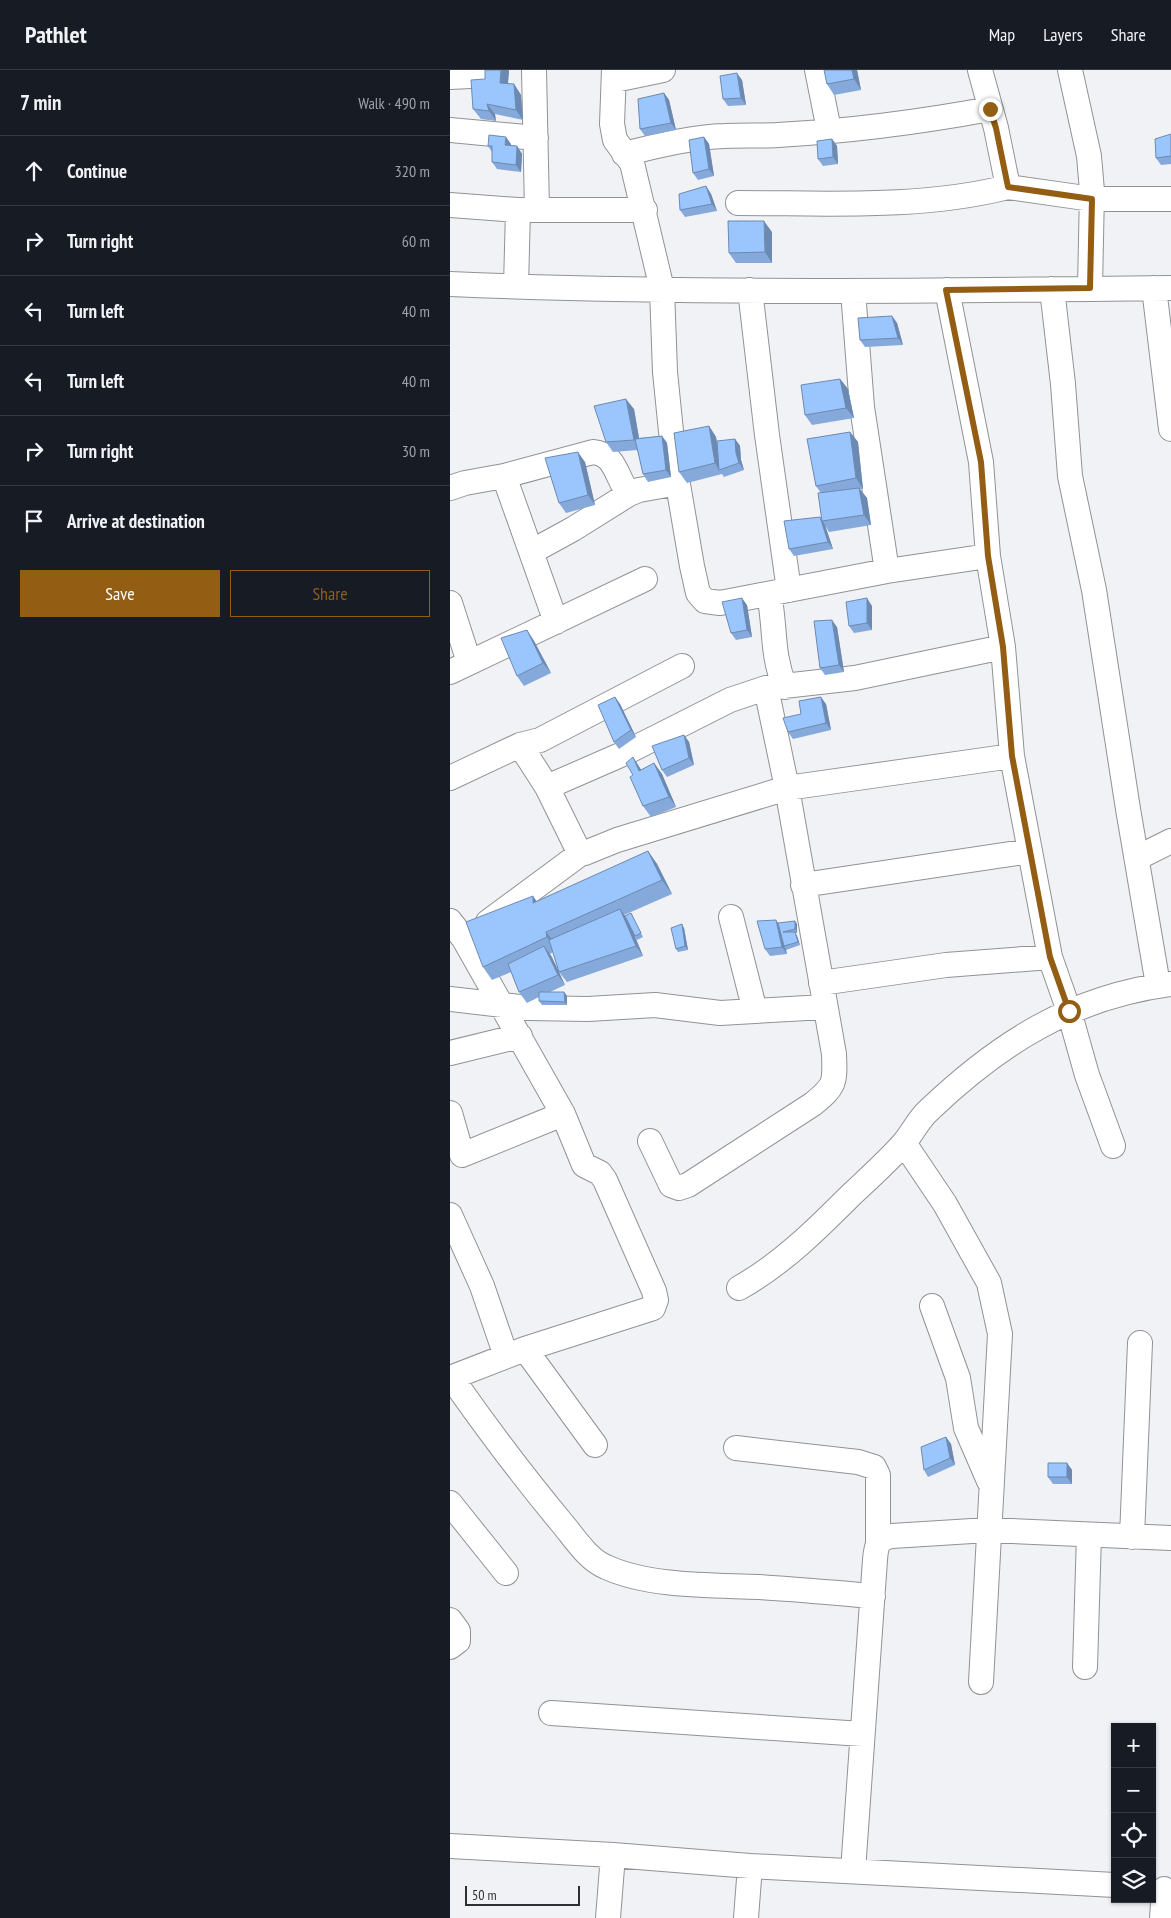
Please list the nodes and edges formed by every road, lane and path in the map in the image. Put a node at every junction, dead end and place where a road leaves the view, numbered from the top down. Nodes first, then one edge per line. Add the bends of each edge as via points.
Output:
1 (493, 70) edge
2 (534, 70) edge
3 (663, 70) edge
4 (817, 70) edge
5 (980, 70) edge
6 (1070, 70) edge
7 (615, 75) edge
8 (450, 77) edge
9 (990, 109) junction
10 (450, 130) edge
11 (829, 130) junction
12 (536, 138) junction
13 (624, 154) junction
14 (1008, 187) junction
15 (1092, 199) junction
16 (1171, 199) edge
17 (738, 203) dead end
18 (450, 205) edge
19 (528, 210) junction
20 (645, 210) junction
21 (450, 284) edge
22 (516, 286) junction
23 (1090, 288) junction
24 (1163, 288) edge
25 (662, 289) junction
26 (1052, 289) junction
27 (750, 290) junction
28 (852, 290) junction
29 (946, 290) junction
30 (1171, 429) edge
31 (504, 476) junction
32 (678, 483) junction
33 (450, 488) edge
34 (629, 494) junction
35 (531, 552) junction
36 (988, 556) junction
37 (887, 571) junction
38 (645, 578) dead end
39 (779, 592) junction
40 (450, 603) edge
41 (556, 622) junction
42 (1003, 647) junction
43 (682, 666) dead end
44 (460, 667) edge
45 (775, 688) junction
46 (520, 745) junction
47 (1012, 756) junction
48 (450, 778) edge
49 (547, 787) junction
50 (787, 788) junction
51 (1171, 841) edge
52 (1030, 851) junction
53 (580, 854) junction
54 (1136, 858) junction
55 (803, 885) junction
56 (731, 917) dead end
57 (457, 930) edge
58 (1050, 957) junction
59 (821, 983) junction
60 (1165, 984) edge
61 (450, 999) edge
62 (502, 1005) junction
63 (825, 1007) junction
64 (755, 1011) junction
65 (1069, 1011) junction
66 (520, 1036) junction
67 (450, 1053) edge
68 (450, 1113) edge
69 (563, 1114) junction
70 (650, 1141) dead end
71 (904, 1143) junction
72 (1113, 1146) dead end
73 (456, 1158) edge
74 (450, 1214) edge
75 (739, 1288) dead end
76 (932, 1306) dead end
77 (1140, 1343) dead end
78 (516, 1353) junction
79 (450, 1378) edge
80 (595, 1445) dead end
81 (736, 1448) dead end
82 (990, 1484) junction
83 (450, 1503) edge
84 (988, 1530) junction
85 (1089, 1536) junction
86 (1132, 1537) junction
87 (1171, 1538) edge
88 (878, 1542) junction
89 (506, 1573) dead end
90 (873, 1596) junction
91 (450, 1620) edge
92 (450, 1648) edge
93 (1085, 1667) dead end
94 (981, 1682) dead end
95 (551, 1713) dead end
96 (862, 1734) junction
97 (450, 1846) edge
98 (613, 1855) junction
99 (750, 1866) junction
100 (852, 1871) junction
101 (1111, 1885) edge
102 (1162, 1889) edge
103 (608, 1918) edge
104 (746, 1918) edge
105 (1162, 1918) edge

1 - 8 street
2 - 12 street
3 - 7 street
4 - 11 street
5 - 9 street
6 - 15 street via 1089,156
7 - 13 street via 612,124 615,140
9 - 11 street via 918,122
9 - 14 street
10 - 12 street
11 - 13 street via 778,136 724,136 675,142
12 - 19 street
13 - 20 street via 632,163
14 - 15 street
14 - 17 street via 954,198
15 - 16 street
15 - 23 street
18 - 19 street
19 - 20 street
19 - 22 street
20 - 25 street
21 - 22 street
22 - 25 street
23 - 24 street
23 - 26 street
24 - 30 street
25 - 27 street
25 - 32 street via 664,372
26 - 29 street
26 - 54 street via 1070,476 1094,590
27 - 28 street
27 - 39 street via 767,435
28 - 29 street
28 - 37 street via 862,407
29 - 36 street via 981,462
31 - 33 street
31 - 34 street via 593,452 602,453 609,457
31 - 35 street
32 - 34 street
32 - 39 street via 698,592 705,601 720,604
34 - 35 street
35 - 41 street
36 - 37 street
36 - 42 street
37 - 39 street
38 - 41 street
39 - 45 street via 773,616 777,668
40 - 44 street
41 - 44 street
42 - 45 street via 855,678
42 - 47 street
43 - 46 street via 540,740
45 - 49 street via 730,700 625,753
45 - 50 street
46 - 48 street
46 - 49 street
47 - 50 street
47 - 52 street
49 - 53 street
50 - 53 street
50 - 55 street
51 - 54 street
52 - 55 street
52 - 58 street
53 - 57 street
54 - 60 street
55 - 59 street
56 - 64 street
57 - 62 street
58 - 59 street via 946,965
58 - 65 street
59 - 63 street
60 - 65 street
61 - 62 street
62 - 64 street via 560,1009 655,1005 720,1013
62 - 66 street
63 - 64 street
63 - 70 street via 835,1074 832,1088 813,1104 679,1188 671,1185
65 - 71 street via 1041,1024 1001,1050 927,1112
65 - 72 street via 1087,1075
66 - 67 street
66 - 69 street
68 - 73 street
69 - 73 street
69 - 78 street via 584,1166 600,1173 605,1180 656,1300 653,1308
71 - 75 street via 810,1236 756,1279
71 - 82 street via 945,1204 989,1283 1000,1334
74 - 78 street
76 - 82 street via 958,1378 966,1428
77 - 86 street
78 - 79 street
78 - 80 street
79 - 90 street via 547,1505 586,1552 605,1567 638,1578
81 - 88 street via 858,1462 874,1467 878,1475
82 - 84 street
83 - 89 street
84 - 85 street
84 - 88 street via 892,1536
84 - 94 street
85 - 86 street
85 - 93 street
86 - 87 street
88 - 90 street
90 - 96 street
91 - 92 street via 458,1631 458,1641
95 - 96 street
96 - 100 street
97 - 98 street
98 - 99 street
98 - 103 street
99 - 100 street
99 - 104 street
100 - 101 street
102 - 105 street

